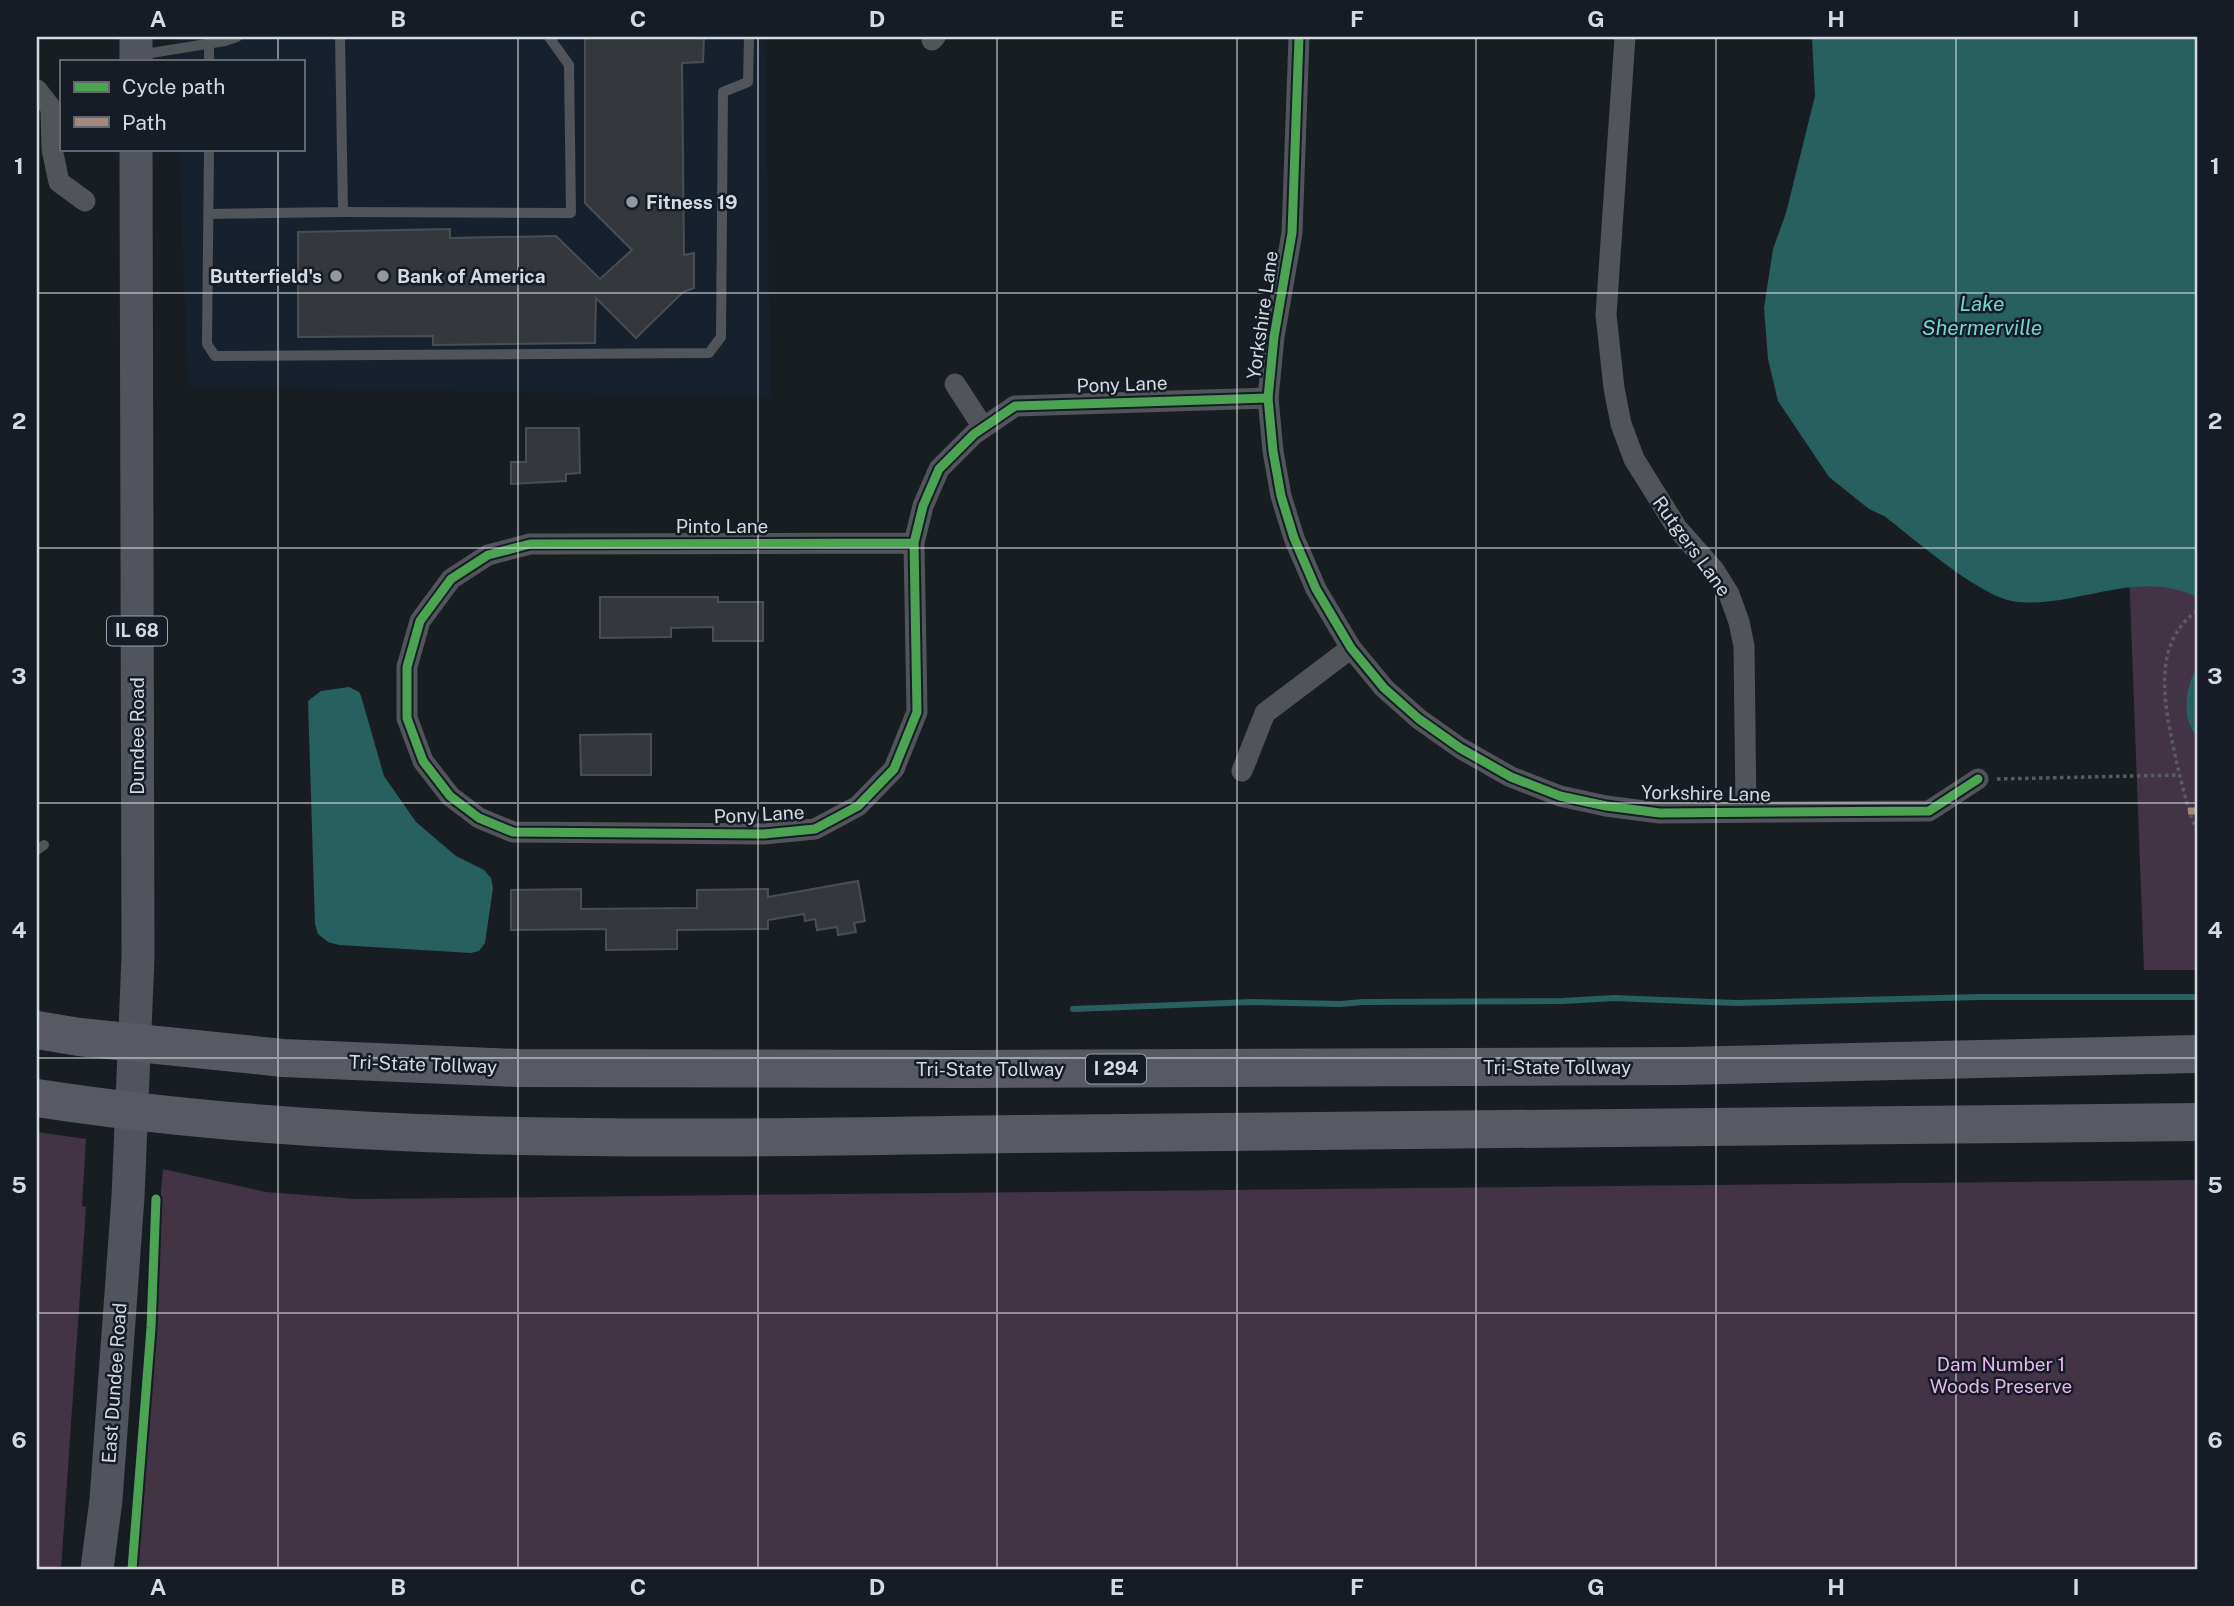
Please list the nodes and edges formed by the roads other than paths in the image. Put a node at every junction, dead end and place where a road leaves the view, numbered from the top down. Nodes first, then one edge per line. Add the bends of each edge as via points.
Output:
1 (237, 37) edge
2 (340, 37) edge
3 (549, 37) edge
4 (749, 37) edge
5 (1299, 37) edge
6 (1625, 37) edge
7 (209, 44) junction
8 (136, 51) edge
9 (209, 60) edge
10 (37, 90) edge
11 (135, 150) edge
12 (209, 150) edge
13 (85, 201) dead end
14 (343, 212) junction
15 (209, 214) junction
16 (955, 384) dead end
17 (1268, 398) junction
18 (983, 427) junction
19 (914, 543) junction
20 (530, 544) joint
21 (1351, 648) junction
22 (1242, 771) dead end
23 (1978, 779) road end
24 (1746, 811) junction
25 (37, 1030) edge
26 (2197, 1054) edge
27 (37, 1098) edge
28 (2197, 1122) edge
29 (128, 1197) joint
30 (97, 1569) edge

1 - 7 lane
2 - 14 lane
3 - 14 lane via 569,65 571,213
4 - 15 lane via 748,82 723,92 721,337 709,353 215,356 207,344
5 - 17 street, Yorkshire Lane via 1292,233
6 - 24 street, Rutgers Lane via 1606,315 1614,388 1634,459 1677,528 1714,570 1740,622
7 - 8 lane
7 - 9 lane
10 - 13 street via 51,107 59,182
11 - 29 main road, Dundee Road / IL 68 via 138,957
12 - 15 lane
14 - 15 lane
16 - 18 street
17 - 18 street, Pony Lane via 1016,406
17 - 21 street, Yorkshire Lane via 1287,517 1316,589
18 - 19 street, Pony Lane via 939,469
19 - 20 street, Pinto Lane
19 - 20 street, Pony Lane via 917,712 894,769 858,806 815,829 764,834 513,832 479,818 450,796 423,761 407,719 407,667 420,621 451,579 488,555
21 - 22 street via 1265,713
21 - 24 street, Yorkshire Lane via 1384,688 1419,719 1511,778 1606,806 1660,813
23 - 24 street, Yorkshire Lane via 1929,811
25 - 26 highway, Tri-State Tollway / I 294 via 283,1058 531,1068 1682,1066
27 - 28 highway via 257,1124 520,1137
29 - 30 main road, East Dundee Road / IL 68

